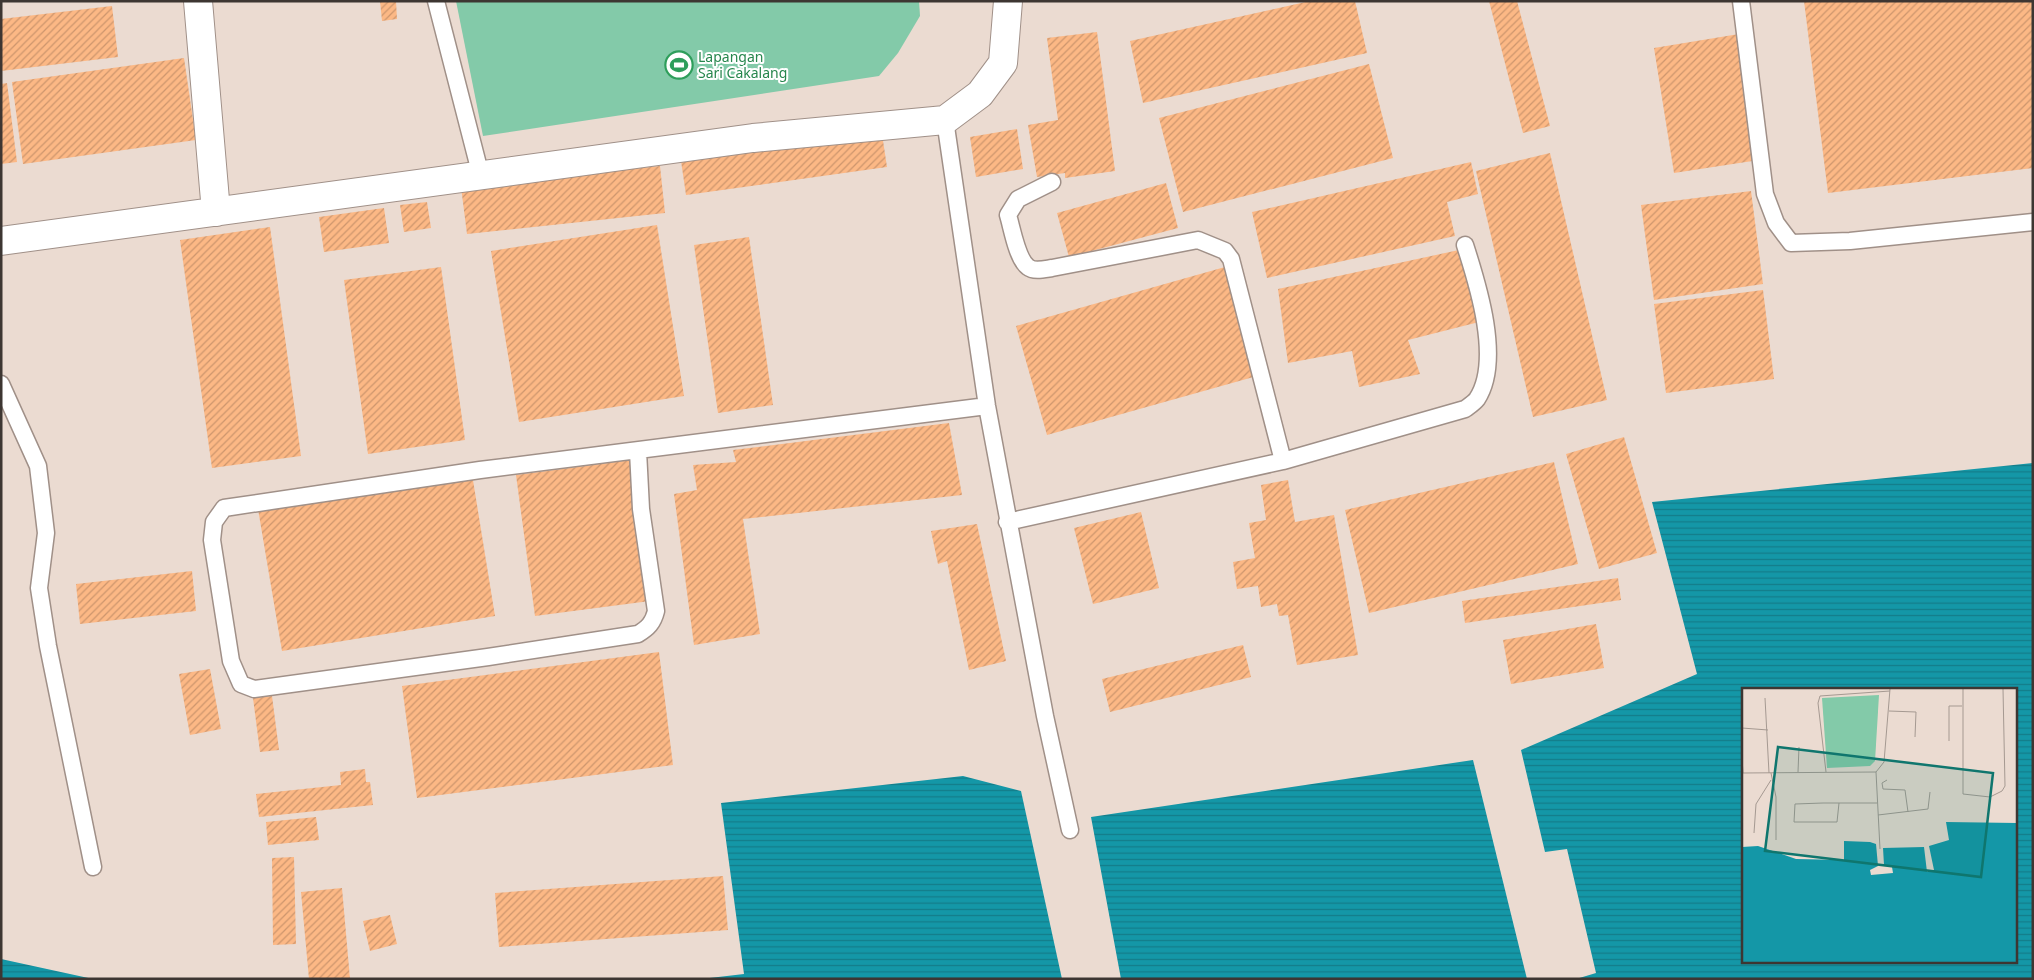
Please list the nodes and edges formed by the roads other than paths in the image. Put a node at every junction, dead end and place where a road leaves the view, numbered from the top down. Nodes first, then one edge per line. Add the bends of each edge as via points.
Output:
1 (198, 1) edge
2 (436, 1) edge
3 (1008, 1) edge
4 (1741, 1) edge
5 (945, 120) junction
6 (481, 176) junction
7 (1052, 182) dead end
8 (216, 212) junction
9 (2033, 222) edge
10 (1, 241) edge
11 (1465, 245) dead end
12 (1, 384) edge
13 (987, 406) junction
14 (638, 451) junction
15 (1283, 461) junction
16 (1007, 522) junction
17 (1070, 830) dead end
18 (93, 867) dead end

1 - 8 street
2 - 6 lane
3 - 5 street via 1003,63 980,94
4 - 9 lane via 1765,194 1776,223 1791,242 1850,241
5 - 6 street via 753,138
5 - 13 lane
6 - 8 street
7 - 15 lane via 1018,199 1008,215 1020,257 1035,270 1198,240 1225,251 1231,259
8 - 10 street
11 - 15 lane via 1479,289 1487,334 1488,365 1476,400 1465,409
12 - 18 lane via 38,466 46,533 39,588
13 - 14 lane
13 - 16 lane
14 - 14 lane via 480,470 224,508 214,522 212,540 231,661 241,684 254,689 638,634 653,621 656,612 641,509
15 - 16 lane
16 - 17 lane

